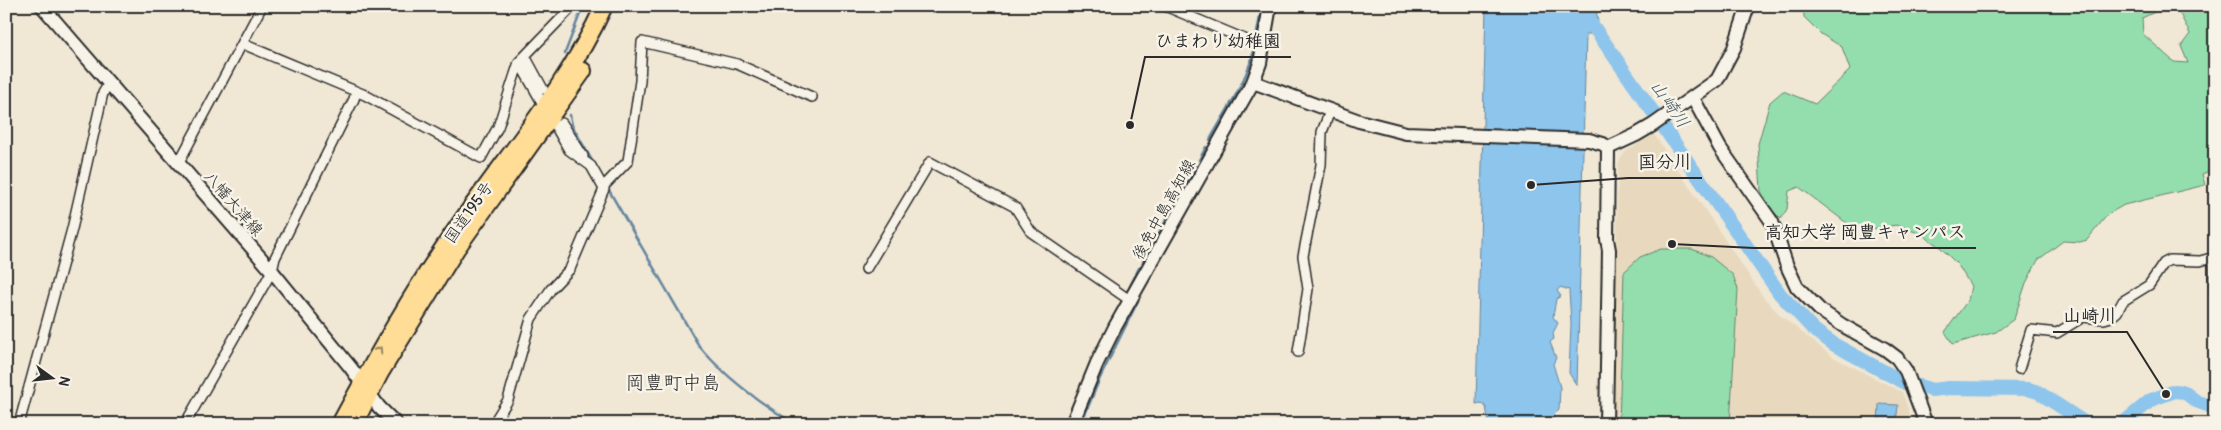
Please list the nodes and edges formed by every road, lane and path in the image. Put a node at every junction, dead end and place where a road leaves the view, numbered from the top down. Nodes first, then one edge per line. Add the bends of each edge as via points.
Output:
1 (42, 6) edge
2 (262, 6) edge
3 (574, 6) edge
4 (604, 6) edge
5 (615, 6) edge
6 (1165, 6) edge
7 (1270, 6) edge
8 (1748, 6) edge
9 (243, 44) junction
10 (1263, 44) junction
11 (522, 59) junction
12 (1253, 82) junction
13 (109, 83) junction
14 (543, 89) dead end
15 (356, 92) junction
16 (812, 97) dead end
17 (1693, 98) junction
18 (1330, 111) junction
19 (552, 116) junction
20 (1602, 145) junction
21 (178, 164) junction
22 (605, 185) junction
23 (2214, 258) edge
24 (866, 270) dead end
25 (272, 271) junction
26 (2215, 294) edge
27 (1131, 300) junction
28 (1298, 352) dead end
29 (2019, 369) dead end
30 (365, 389) junction
31 (19, 424) edge
32 (185, 424) edge
33 (340, 424) edge
34 (354, 424) edge
35 (396, 424) edge
36 (493, 424) edge
37 (1072, 424) edge
38 (1606, 424) edge
39 (1926, 424) edge

1 - 13 street, 八幡大津線
2 - 9 street
3 - 11 street
4 - 19 highway, 国道195号
5 - 19 highway, 国道195号 via 583,71
6 - 10 street
7 - 10 street, 後免中島高知線
8 - 17 street via 1723,72 1713,84
9 - 15 street
9 - 21 street
10 - 12 street, 後免中島高知線
11 - 14 street
11 - 15 street via 498,127 481,158
11 - 19 street
12 - 18 street
12 - 27 street, 後免中島高知線
13 - 21 street, 八幡大津線
13 - 31 street via 103,93 72,228
15 - 25 street via 275,258
16 - 22 street via 737,64 642,42 640,81 628,161
17 - 20 street via 1636,136
17 - 39 street via 1720,148 1772,222 1797,287 1842,326 1897,358 1906,371
18 - 20 street via 1406,134 1589,140
18 - 28 street via 1322,132 1322,160 1303,256 1308,289
19 - 22 street via 569,150 591,166
19 - 30 highway, 国道195号 via 456,249
20 - 38 street via 1609,250
21 - 25 street, 八幡大津線
22 - 36 street via 570,269 551,289 531,319 508,400
23 - 26 street
23 - 29 street via 2164,263 2150,285 2123,301 2110,317 2083,317 2057,333 2032,330
24 - 27 street via 930,162 1015,207 1031,232
25 - 30 street, 八幡大津線
25 - 32 street
27 - 37 street, 後免中島高知線 via 1097,363
30 - 33 highway, 国道195号
30 - 34 highway, 国道195号
30 - 35 street, 八幡大津線

